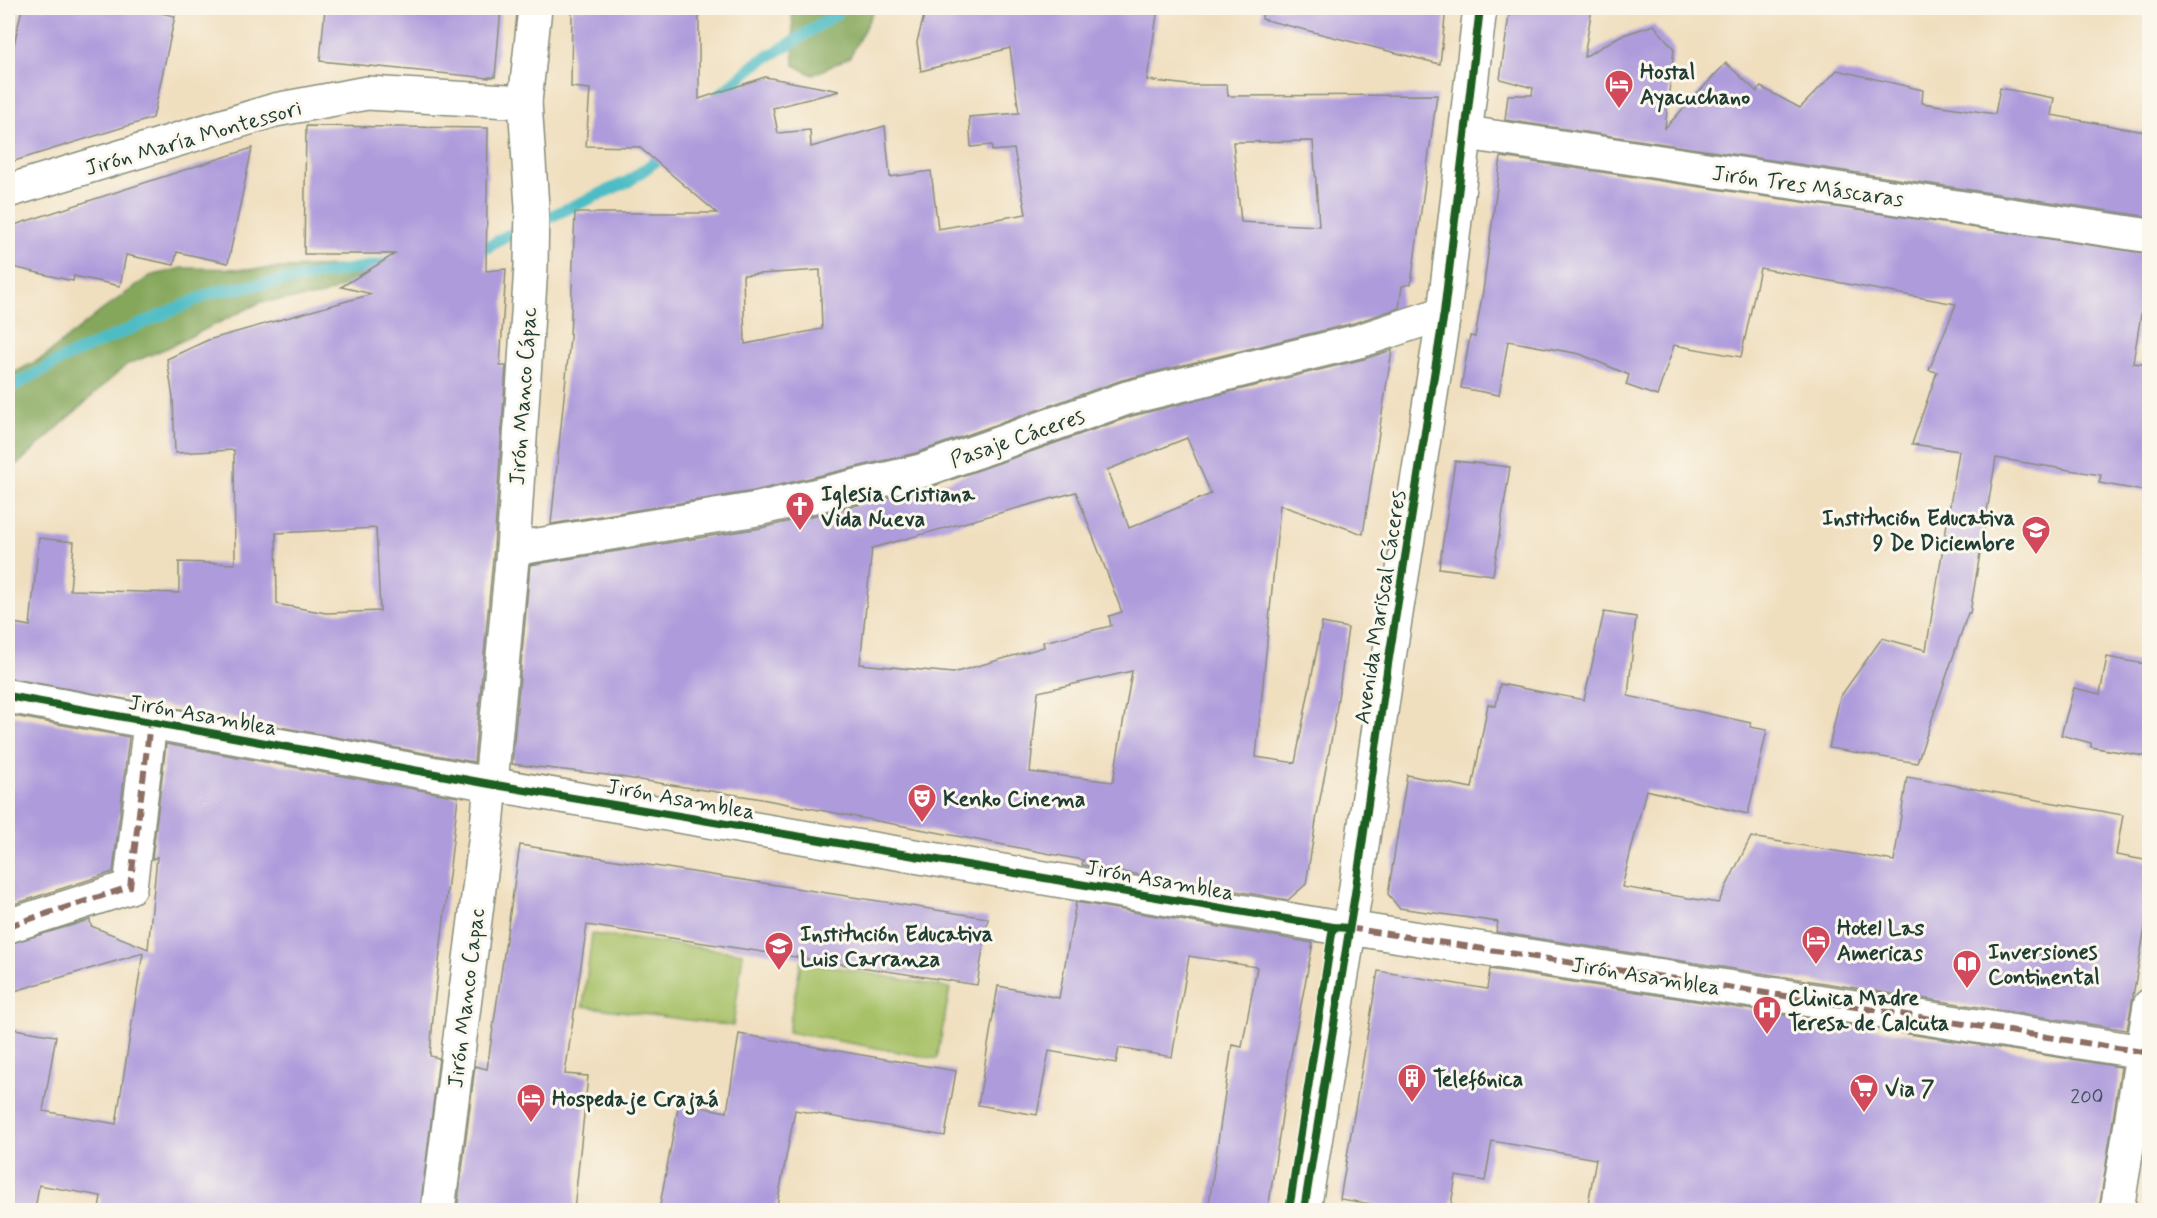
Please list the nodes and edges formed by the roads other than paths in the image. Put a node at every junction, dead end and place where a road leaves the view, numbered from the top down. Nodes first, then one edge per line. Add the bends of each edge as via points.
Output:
1 (535, 8) edge
2 (1480, 8) edge
3 (525, 102) junction
4 (1467, 133) junction
5 (8, 191) edge
6 (2150, 236) edge
7 (1444, 313) junction
8 (513, 549) junction
9 (8, 696) edge
10 (150, 723) junction
11 (490, 784) junction
12 (8, 926) edge
13 (1349, 928) junction
14 (2150, 1005) edge
15 (2146, 1053) edge
16 (438, 1210) edge
17 (1304, 1210) edge
18 (2117, 1210) edge

1 - 3 street, Jirón Manco Cápac
2 - 4 street, Avenida Mariscal Cáceres
3 - 5 street, Jirón María Montessori via 367,93 275,110
3 - 8 street, Jirón Manco Cápac via 532,207 531,266
4 - 6 street, Jirón Tres Máscaras
4 - 7 street, Avenida Mariscal Cáceres
7 - 8 street, Pasaje Cáceres via 1359,341 1127,398 921,471 758,509
7 - 13 street, Avenida Mariscal Cáceres
8 - 11 street, Jirón Manco Cápac
9 - 10 street, Jirón Asamblea
10 - 11 street, Jirón Asamblea
10 - 12 street via 130,887
11 - 13 street, Jirón Asamblea
11 - 16 street, Jirón Manco Capac
13 - 15 street, Jirón Asamblea
13 - 17 street, Avenida Mariscal Cáceres
14 - 15 street
15 - 18 street

